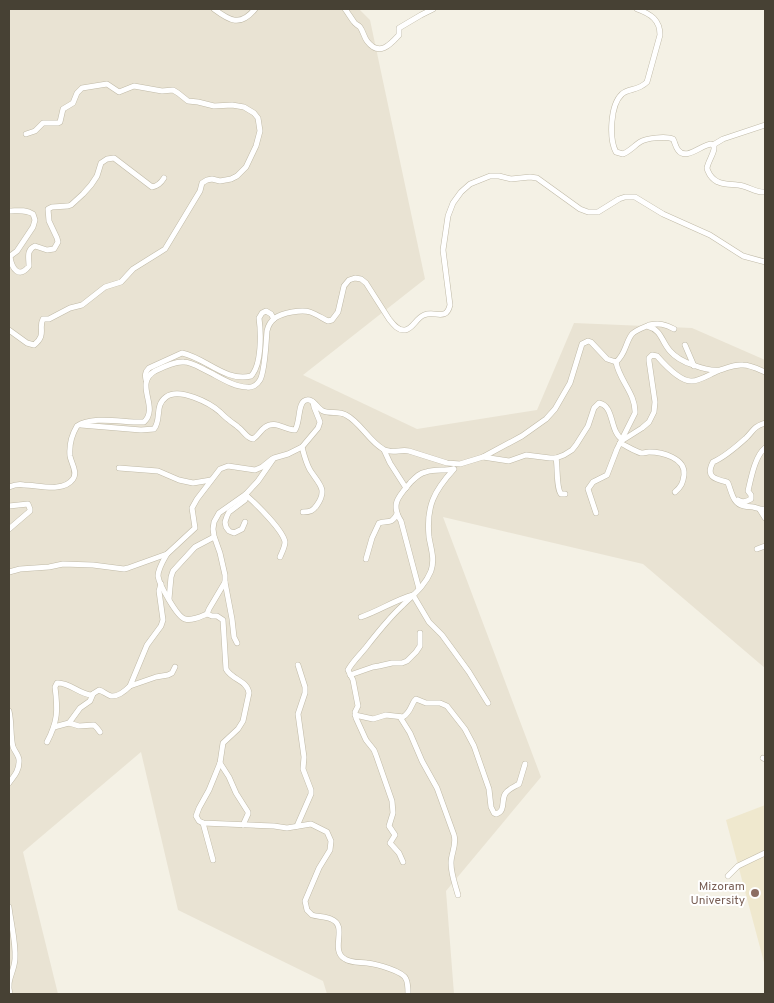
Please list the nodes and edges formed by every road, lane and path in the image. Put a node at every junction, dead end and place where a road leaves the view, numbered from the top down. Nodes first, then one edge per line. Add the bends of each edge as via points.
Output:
1 (214, 9) edge
2 (255, 9) edge
3 (345, 9) edge
4 (433, 9) edge
5 (638, 9) edge
6 (765, 125) edge
7 (26, 134) dead end
8 (713, 145) junction
9 (164, 178) dead end
10 (765, 192) edge
11 (9, 211) edge
12 (9, 257) edge
13 (765, 262) edge
14 (274, 319) junction
15 (647, 326) junction
16 (674, 329) dead end
17 (9, 330) edge
18 (685, 345) dead end
19 (616, 362) junction
20 (695, 366) junction
21 (721, 370) junction
22 (765, 372) edge
23 (146, 381) junction
24 (313, 402) junction
25 (765, 423) edge
26 (79, 424) junction
27 (621, 441) junction
28 (302, 447) junction
29 (765, 448) edge
30 (384, 450) junction
31 (483, 457) junction
32 (274, 458) junction
33 (556, 458) junction
34 (460, 464) junction
35 (119, 468) dead end
36 (454, 469) junction
37 (211, 480) junction
38 (9, 487) edge
39 (406, 488) junction
40 (732, 491) junction
41 (675, 492) dead end
42 (565, 494) dead end
43 (247, 495) junction
44 (9, 506) edge
45 (763, 509) edge
46 (303, 512) dead end
47 (596, 513) dead end
48 (397, 514) junction
49 (765, 518) edge
50 (245, 522) dead end
51 (9, 529) edge
52 (214, 537) junction
53 (765, 546) edge
54 (757, 549) dead end
55 (166, 554) junction
56 (280, 556) dead end
57 (366, 559) dead end
58 (9, 572) edge
59 (225, 582) junction
60 (161, 584) junction
61 (419, 589) junction
62 (413, 595) junction
63 (169, 599) junction
64 (208, 614) junction
65 (361, 617) dead end
66 (420, 633) dead end
67 (237, 643) dead end
68 (298, 665) dead end
69 (175, 667) dead end
70 (350, 674) junction
71 (130, 686) junction
72 (93, 694) junction
73 (488, 703) dead end
74 (9, 711) edge
75 (355, 715) junction
76 (400, 717) junction
77 (69, 723) junction
78 (54, 727) junction
79 (100, 732) dead end
80 (47, 742) dead end
81 (220, 764) junction
82 (525, 764) dead end
83 (9, 783) edge
84 (203, 823) junction
85 (243, 825) junction
86 (298, 826) junction
87 (765, 853) edge
88 (213, 860) dead end
89 (403, 862) dead end
90 (728, 876) dead end
91 (458, 895) dead end
92 (9, 907) edge
93 (10, 994) edge
94 (408, 994) edge

1 - 2 street via 238,21
3 - 4 street via 368,42 380,49 392,43 399,35 399,28
5 - 8 street via 656,21 660,36 647,82 642,87 624,92 616,104 611,123 616,152 628,152 641,141 670,137 684,154 705,144
6 - 8 street
7 - 17 street via 43,123 58,124 63,109 74,102 80,90 103,84 119,92 134,86 173,90 188,101 244,107 258,118 260,131 242,172 231,179 212,179 202,183 165,249 133,269 121,282 106,287 82,304 43,319 42,334 36,344 27,343
8 - 10 street via 707,167 713,179 726,185
9 - 12 street via 152,187 114,158 107,159 91,185 75,202 48,209 48,221 58,242 54,249 32,248 28,253 29,266 22,272 14,268
11 - 12 street via 28,211 35,220 17,251
13 - 14 street via 743,256 710,235 663,214 635,197 619,199 598,212 588,212 538,178 511,179 497,175 475,181 451,207 443,250 450,305 445,314 425,314 406,330 400,329 393,324 366,283 355,278 344,286 338,312 332,320 304,311
14 - 23 street via 266,331 261,378 253,386 237,385 185,362 158,369
14 - 23 street via 266,311 259,318 259,354 252,376 220,372 182,353 147,370
15 - 16 street via 661,324
15 - 19 street via 632,335
15 - 20 street via 658,332 674,356
18 - 20 street
19 - 27 street via 636,408
19 - 31 street via 607,359 591,342 585,342 580,348 570,383 550,414 538,426
20 - 21 street
21 - 22 street via 742,364
21 - 27 street via 690,382 652,355 648,361 654,412 642,428
23 - 26 street via 150,412 144,422
24 - 26 street via 305,400 302,404 295,430 272,424 253,439 217,410 179,394 169,395 163,401 154,429
24 - 28 street via 320,425
24 - 30 street via 326,412 349,416
25 - 40 street via 757,426 711,466 712,476 727,482
26 - 38 street via 70,442 75,471 72,480 60,486 43,488 22,484
27 - 33 street via 612,425 608,408 600,404 594,408 576,445
27 - 41 street via 642,453 668,455 675,459 684,472 680,488
27 - 47 street via 607,475 593,482 588,489
28 - 32 street
28 - 46 street via 322,492 312,510
29 - 40 street via 759,455 748,491 751,499 746,502 737,500
30 - 34 street via 404,450 447,464
30 - 39 street
31 - 33 street via 509,461 526,455
31 - 34 street
32 - 37 street via 255,470 223,467
32 - 43 street
33 - 42 street via 558,491
34 - 36 street
35 - 37 street via 158,471 193,483
36 - 39 street via 421,473
36 - 61 street via 441,483 431,503 429,538 432,568
37 - 55 street via 192,508 195,528
39 - 48 street via 398,500
40 - 45 street via 739,504
43 - 50 street via 246,500 229,512 226,524 230,531 236,532
43 - 52 street via 216,517
43 - 56 street via 284,539
44 - 51 street via 28,504 30,511
45 - 49 street
48 - 57 street via 394,520 379,524
48 - 61 street
52 - 59 street
52 - 63 street via 195,547 175,568
53 - 54 street
55 - 58 street via 124,569 64,564
55 - 60 street via 158,574
59 - 64 street
59 - 67 street
60 - 63 street
60 - 71 street via 162,623 147,645
61 - 62 street
62 - 65 street
62 - 70 street via 355,661 348,670
62 - 73 street
63 - 64 street via 181,617 186,619
64 - 81 street via 220,616 223,620 226,669 249,691 243,721 223,743
66 - 70 street via 420,646 407,661
68 - 86 street via 305,687 298,714 303,769 311,794
69 - 71 street via 165,677
70 - 75 street via 358,706
71 - 72 street via 116,696 99,690
72 - 77 street
72 - 78 street via 86,695 59,682 55,687
74 - 83 street via 13,746 19,758 17,771
75 - 76 street via 373,719 386,715
75 - 89 street via 374,750 391,796 393,813 389,826 395,835 390,843
76 - 82 street via 408,714 416,699 450,708 474,746 489,789 491,807 496,814 501,812 504,794 518,784
76 - 91 street via 437,788 456,840 451,862
77 - 78 street
77 - 79 street via 94,725
78 - 80 street
81 - 84 street via 196,813 197,819
81 - 85 street via 248,812
84 - 85 street
84 - 88 street
85 - 86 street
86 - 94 street via 316,826 327,832 331,841 330,850 305,900 307,910 312,916 329,918 336,923 340,930 338,947 342,958 401,973 406,978
87 - 90 street via 738,866
92 - 93 street via 15,960 9,981

